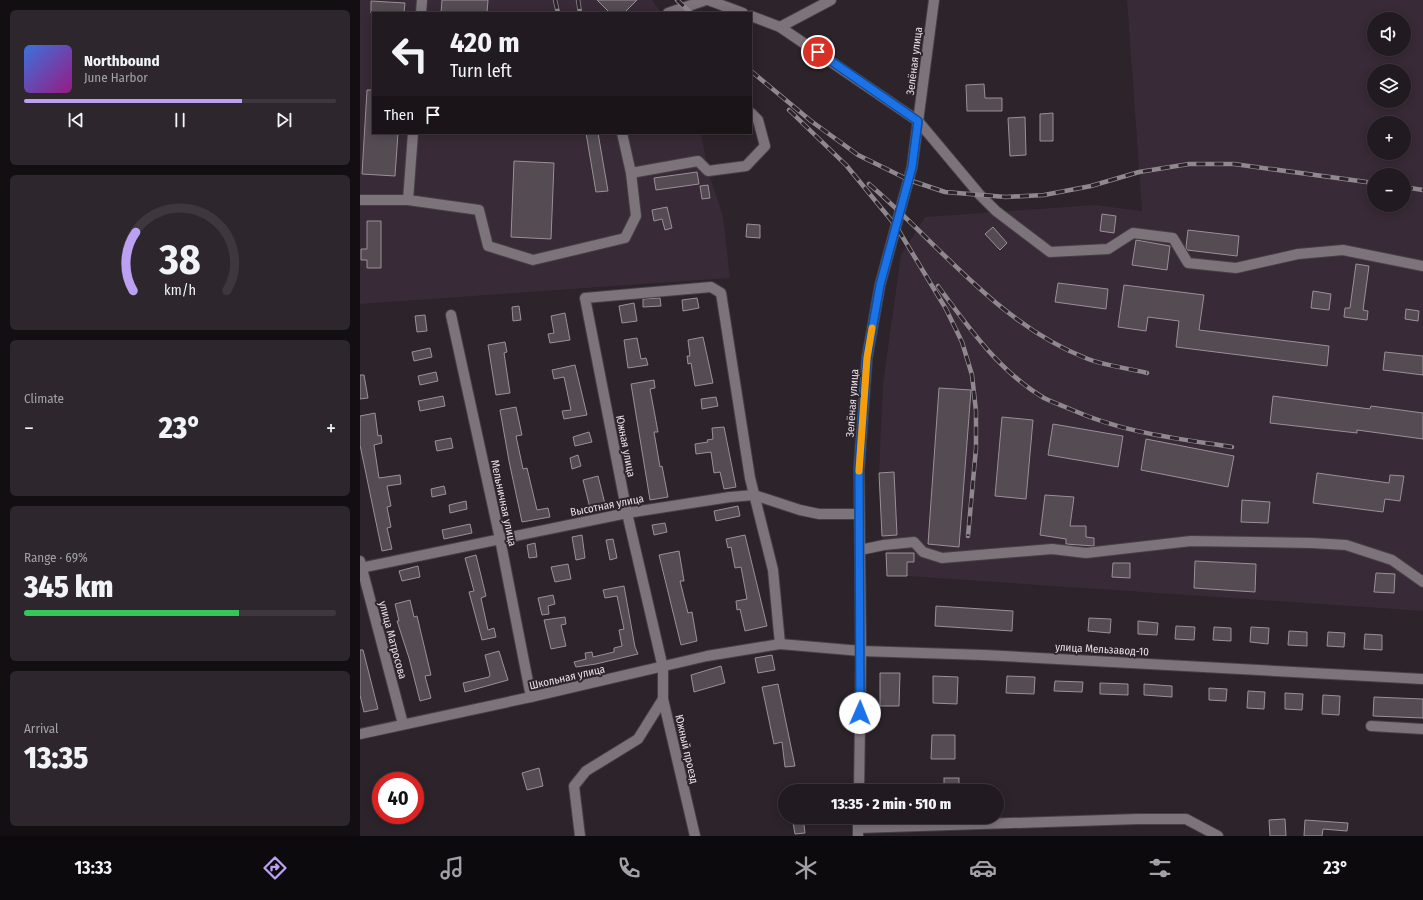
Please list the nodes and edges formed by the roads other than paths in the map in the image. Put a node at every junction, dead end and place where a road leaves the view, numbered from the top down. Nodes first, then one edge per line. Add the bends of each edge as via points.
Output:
1 (422, 0) edge
2 (707, 0) edge
3 (831, 0) edge
4 (934, 0) edge
5 (690, 3) edge
6 (421, 12) edge
7 (673, 12) edge
8 (740, 12) edge
9 (752, 16) edge
10 (780, 27) junction
11 (752, 114) edge
12 (918, 121) junction
13 (413, 134) edge
14 (622, 134) edge
15 (631, 173) junction
16 (360, 200) edge
17 (408, 200) junction
18 (1423, 266) edge
19 (451, 315) dead end
20 (754, 495) junction
21 (627, 513) junction
22 (859, 514) junction
23 (500, 539) junction
24 (860, 550) junction
25 (360, 565) edge
26 (1423, 582) edge
27 (780, 644) junction
28 (861, 651) junction
29 (663, 668) junction
30 (1423, 679) edge
31 (531, 697) junction
32 (663, 699) junction
33 (403, 724) junction
34 (1371, 726) dead end
35 (1423, 729) edge
36 (360, 734) edge
37 (859, 784) edge
38 (858, 832) edge
39 (580, 836) edge
40 (694, 836) edge
41 (1218, 836) edge

1 - 6 street
2 - 5 street
2 - 8 street
3 - 10 street
4 - 12 street, Зелёная улица
5 - 7 street
9 - 10 street
10 - 12 street
11 - 15 street via 758,120 765,146 746,166 708,171 698,161
12 - 18 street via 980,195 1050,252 1108,249 1133,233 1173,238 1188,263 1194,264 1236,268 1298,254 1343,250
12 - 22 street, Зелёная улица via 912,167 880,285 867,358 859,468
13 - 17 street
14 - 15 street
15 - 17 street via 636,216 625,238 533,260 488,246 480,210
16 - 17 street
19 - 23 street, Мельничная улица
20 - 21 street, Высотная улица
20 - 21 street, Южная улица via 721,293 711,287 585,298
20 - 22 street, Высотная улица via 819,514
20 - 27 street via 773,570
21 - 23 street, Высотная улица
21 - 29 street, Южная улица
22 - 24 street, Зелёная улица
23 - 25 street, Высотная улица
23 - 31 street, Мельничная улица
24 - 26 street via 914,542 923,552 942,558 1052,549 1086,553 1191,541 1312,543 1346,545 1392,560
24 - 28 street, Зелёная улица
25 - 33 street, улица Матросова
27 - 28 street, улица Мельзавод-10
27 - 29 street, Школьная улица via 707,656
28 - 30 street, улица Мельзавод-10 via 984,655
28 - 37 street, Зелёная улица
29 - 31 street, Школьная улица
29 - 32 street, Южный проезд
31 - 33 street, Школьная улица
32 - 39 street via 638,739 586,771 574,786
32 - 40 street, Южный проезд
33 - 36 street, Школьная улица
34 - 35 street
38 - 41 street via 1186,819

